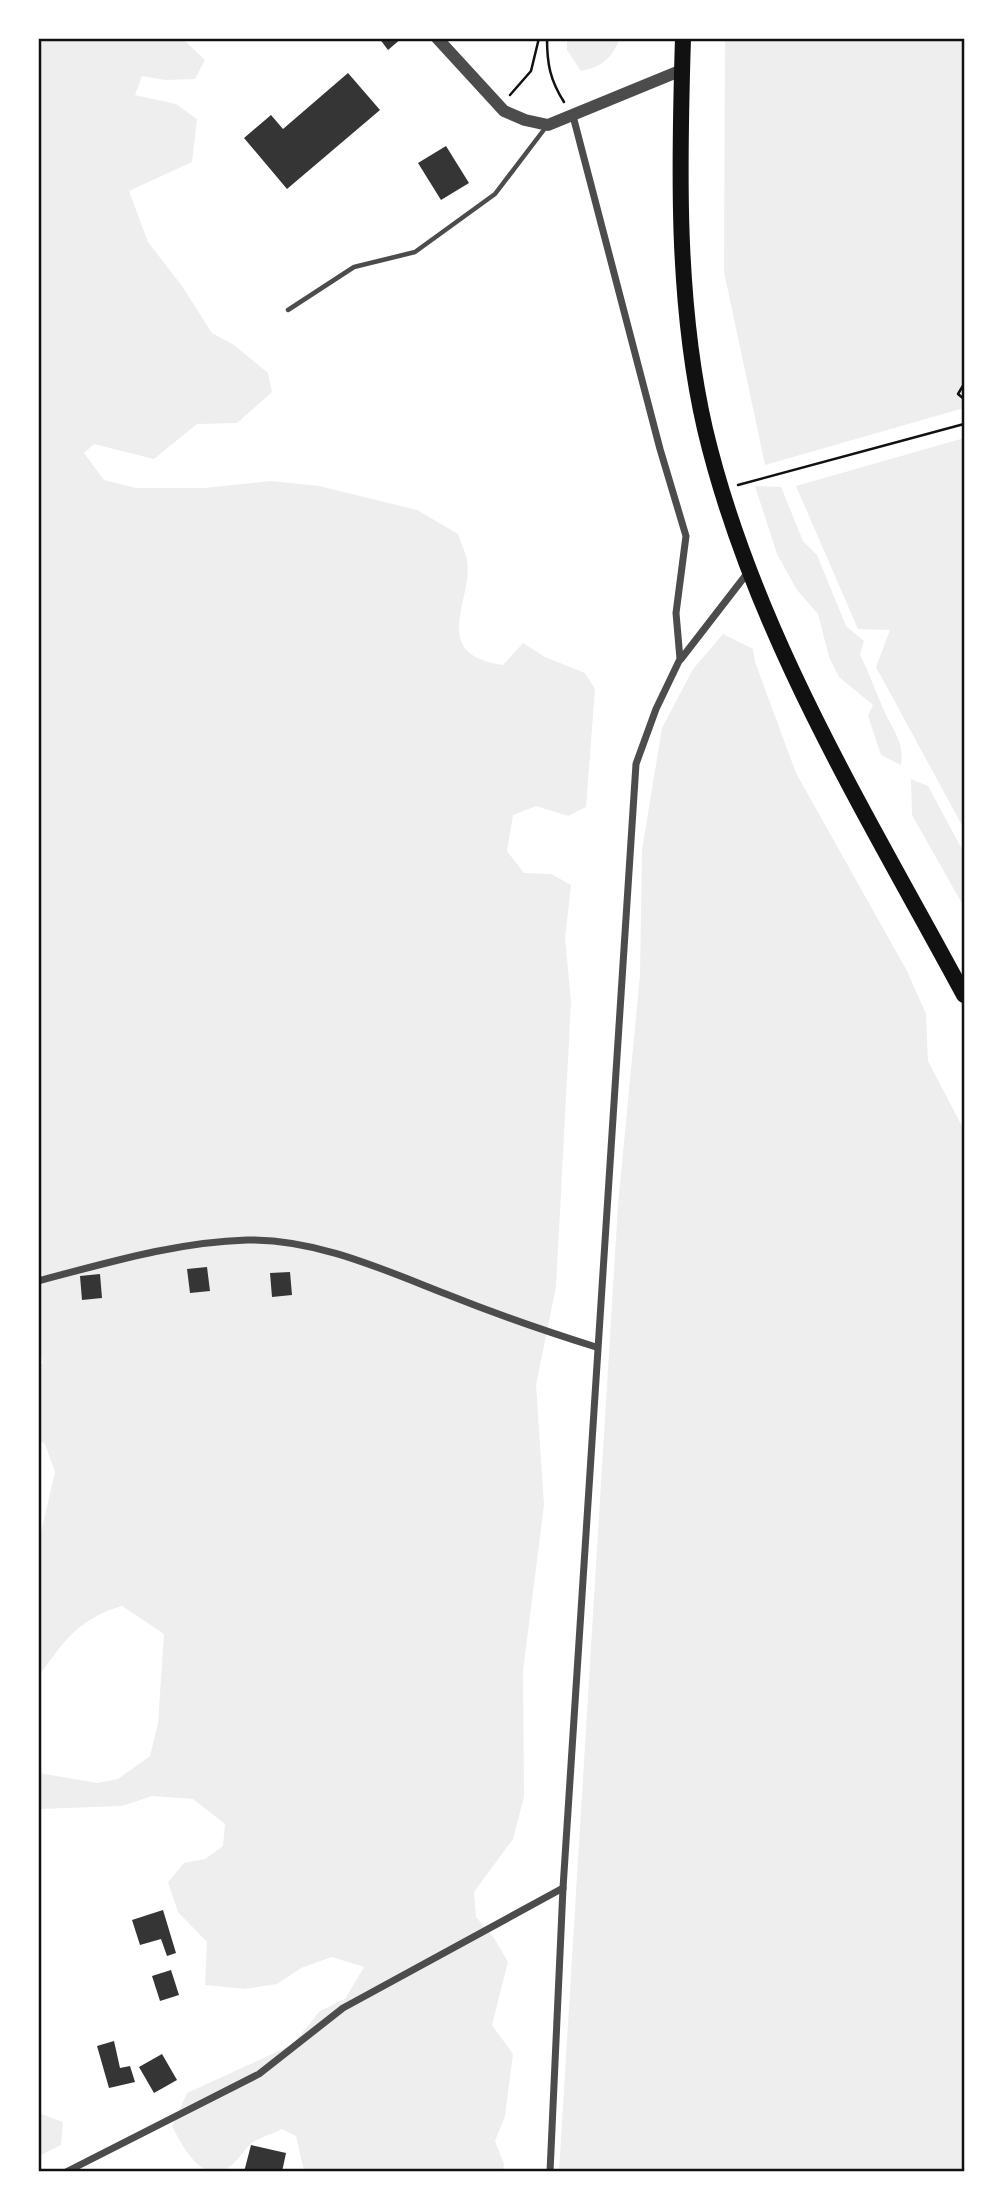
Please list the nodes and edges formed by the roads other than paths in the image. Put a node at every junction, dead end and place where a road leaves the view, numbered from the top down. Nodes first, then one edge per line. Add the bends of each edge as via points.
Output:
1 (437, 38) edge
2 (683, 38) edge
3 (682, 70) junction
4 (573, 116) junction
5 (548, 125) junction
6 (288, 310) dead end
7 (749, 570) junction
8 (680, 659) junction
9 (964, 995) edge
10 (38, 1281) edge
11 (596, 1347) junction
12 (563, 1888) junction
13 (66, 2172) edge
14 (550, 2172) edge

1 - 5 street via 504,111
2 - 3 main road
3 - 4 street
3 - 7 main road via 682,225 693,365 722,490
4 - 5 street
4 - 8 street via 686,536 676,613
5 - 6 lane via 495,194 415,252 354,267
7 - 8 street
7 - 9 main road via 811,710
8 - 11 street via 636,764
10 - 11 street via 161,1249 247,1240 294,1245 343,1254 530,1327
11 - 12 street
12 - 13 street via 343,2008 259,2074
12 - 14 street

